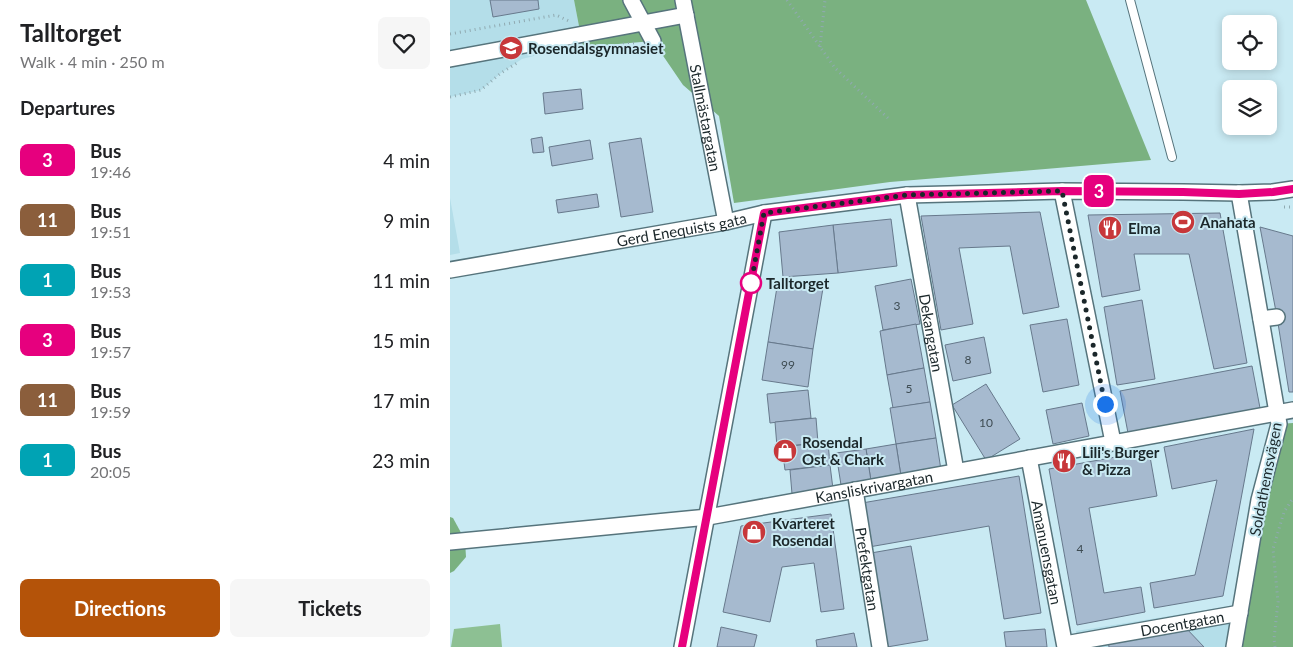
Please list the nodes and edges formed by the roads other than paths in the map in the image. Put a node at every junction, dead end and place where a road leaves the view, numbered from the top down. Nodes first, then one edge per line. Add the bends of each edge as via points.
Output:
1 (631, 0) edge
2 (1130, 0) edge
3 (685, 7) edge
4 (644, 23) junction
5 (653, 41) road end
6 (450, 59) edge
7 (1172, 157) dead end
8 (1293, 189) edge
9 (1062, 191) junction
10 (1273, 192) junction
11 (1239, 194) junction
12 (1293, 194) edge
13 (907, 195) junction
14 (764, 213) junction
15 (726, 222) junction
16 (450, 270) edge
17 (1277, 317) dead end
18 (1261, 319) junction
19 (1293, 410) edge
20 (1277, 412) junction
21 (1113, 442) junction
22 (1029, 458) junction
23 (956, 471) junction
24 (855, 490) junction
25 (708, 517) junction
26 (450, 542) edge
27 (1240, 613) junction
28 (1065, 646) edge
29 (682, 647) edge
30 (880, 647) edge
31 (1234, 647) edge

1 - 4 street
2 - 7 lane
3 - 4 street, Stallmästargatan
3 - 15 street, Stallmästargatan
4 - 5 street
4 - 6 street, Stallmästargatan
8 - 10 street, Gerd Enequists gata
9 - 11 street, Gerd Enequists gata
9 - 13 street, Gerd Enequists gata
9 - 21 street
10 - 11 street, Gerd Enequists gata
10 - 12 street, Gerd Enequists gata
11 - 18 street, Soldathemsvägen
13 - 14 street, Gerd Enequists gata
13 - 23 street, Dekangatan
14 - 15 street, Gerd Enequists gata
14 - 25 street
15 - 16 street, Gerd Enequists gata
17 - 18 street
18 - 20 street, Soldathemsvägen
19 - 20 street, Kansliskrivargatan
20 - 21 street, Kansliskrivargatan
20 - 27 street, Soldathemsvägen via 1279,424 1259,500
21 - 22 street, Kansliskrivargatan
22 - 23 street, Kansliskrivargatan
22 - 28 street, Amanuensgatan
23 - 24 street, Kansliskrivargatan
24 - 25 street, Kansliskrivargatan
24 - 30 street, Prefektgatan
25 - 26 street, Kansliskrivargatan
25 - 29 street
27 - 28 street, Docentgatan
27 - 31 street, Soldathemsvägen

